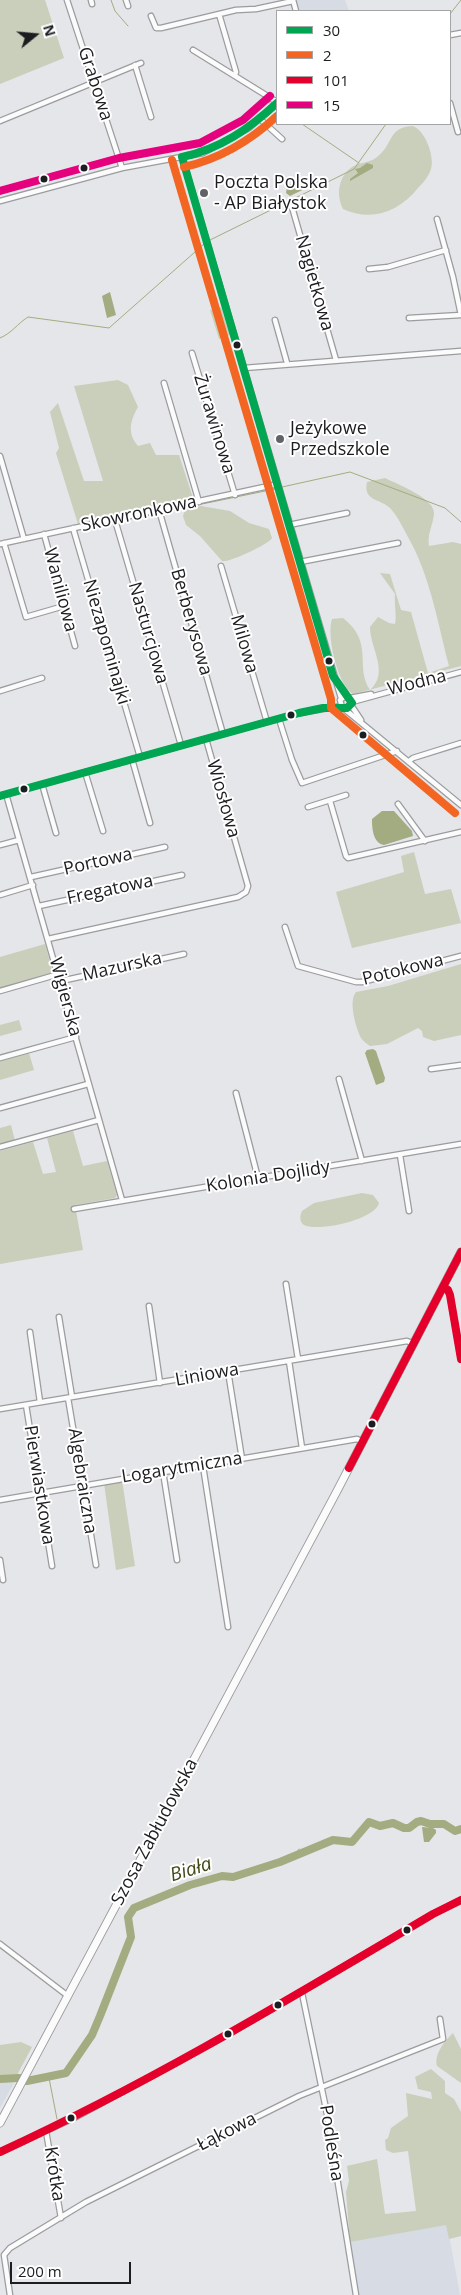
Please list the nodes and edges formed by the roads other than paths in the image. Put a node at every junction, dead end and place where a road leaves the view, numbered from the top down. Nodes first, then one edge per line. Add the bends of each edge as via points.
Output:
1 (67, 0) edge
2 (126, 0) edge
3 (293, 0) edge
4 (128, 6) dead end
5 (219, 14) junction
6 (152, 16) dead end
7 (194, 50) dead end
8 (141, 63) dead end
9 (135, 65) junction
10 (235, 75) junction
11 (94, 81) junction
12 (276, 102) edge
13 (276, 104) edge
14 (451, 107) edge
15 (151, 117) dead end
16 (260, 119) junction
17 (0, 121) edge
18 (458, 132) dead end
19 (282, 139) dead end
20 (182, 158) junction
21 (122, 168) junction
22 (0, 201) edge
23 (292, 207) dead end
24 (437, 219) dead end
25 (446, 250) junction
26 (369, 269) dead end
27 (454, 283) junction
28 (461, 283) edge
29 (460, 306) edge
30 (461, 315) edge
31 (409, 318) dead end
32 (275, 320) dead end
33 (461, 351) edge
34 (192, 353) dead end
35 (336, 360) junction
36 (287, 364) junction
37 (244, 368) junction
38 (164, 383) dead end
39 (0, 456) edge
40 (278, 484) junction
41 (235, 495) junction
42 (199, 502) junction
43 (159, 510) junction
44 (347, 513) dead end
45 (115, 520) junction
46 (289, 525) junction
47 (73, 528) junction
48 (44, 534) junction
49 (24, 538) junction
50 (2, 543) edge
51 (398, 543) dead end
52 (300, 562) junction
53 (221, 566) dead end
54 (64, 606) junction
55 (75, 646) dead end
56 (461, 672) edge
57 (42, 678) dead end
58 (0, 691) edge
59 (346, 702) junction
60 (279, 719) junction
61 (266, 722) junction
62 (223, 734) junction
63 (206, 739) junction
64 (461, 743) edge
65 (181, 746) junction
66 (397, 751) junction
67 (140, 757) junction
68 (132, 759) junction
69 (409, 761) junction
70 (86, 772) junction
71 (42, 784) junction
72 (6, 794) junction
73 (346, 795) dead end
74 (0, 796) edge
75 (461, 796) edge
76 (455, 799) junction
77 (330, 801) junction
78 (398, 804) dead end
79 (461, 805) edge
80 (308, 807) dead end
81 (150, 823) dead end
82 (103, 832) dead end
83 (461, 832) edge
84 (56, 833) dead end
85 (19, 840) junction
86 (425, 841) junction
87 (0, 845) edge
88 (165, 847) dead end
89 (182, 875) dead end
90 (31, 877) junction
91 (33, 885) junction
92 (0, 895) edge
93 (39, 906) junction
94 (285, 927) dead end
95 (48, 939) junction
96 (184, 954) dead end
97 (461, 956) edge
98 (59, 974) junction
99 (60, 981) junction
100 (0, 991) edge
101 (76, 1037) junction
102 (0, 1058) edge
103 (461, 1065) edge
104 (431, 1069) dead end
105 (339, 1079) dead end
106 (88, 1084) junction
107 (236, 1093) dead end
108 (0, 1108) edge
109 (99, 1120) junction
110 (461, 1144) edge
111 (0, 1147) edge
112 (400, 1155) junction
113 (362, 1161) junction
114 (258, 1178) junction
115 (122, 1200) junction
116 (74, 1208) dead end
117 (409, 1211) dead end
118 (461, 1252) edge
119 (286, 1284) dead end
120 (443, 1286) junction
121 (149, 1306) dead end
122 (58, 1317) dead end
123 (30, 1332) dead end
124 (414, 1344) junction
125 (298, 1359) junction
126 (461, 1359) edge
127 (289, 1361) junction
128 (228, 1371) junction
129 (160, 1383) junction
130 (70, 1397) junction
131 (40, 1402) junction
132 (26, 1405) junction
133 (0, 1409) edge
134 (363, 1442) junction
135 (302, 1448) junction
136 (242, 1459) junction
137 (203, 1466) junction
138 (163, 1472) junction
139 (82, 1484) junction
140 (40, 1493) junction
141 (0, 1500) edge
142 (0, 1560) edge
143 (176, 1560) dead end
144 (96, 1565) dead end
145 (52, 1566) dead end
146 (3, 1580) dead end
147 (228, 1627) dead end
148 (461, 1900) edge
149 (0, 1944) edge
150 (302, 1992) junction
151 (68, 1996) junction
152 (440, 2019) dead end
153 (320, 2088) junction
154 (0, 2123) edge
155 (46, 2131) junction
156 (0, 2152) edge
157 (61, 2218) junction
158 (10, 2295) edge
159 (356, 2295) edge

1 - 11 street, Grabowa
2 - 4 street
3 - 5 street
5 - 6 street via 160,28 156,28
5 - 10 street
7 - 10 street
8 - 9 street
9 - 11 street
9 - 15 street
10 - 12 street
11 - 17 street
11 - 21 street, Grabowa
13 - 16 street
14 - 18 street
16 - 19 street
16 - 20 street via 221,145
20 - 21 street
20 - 37 street
21 - 22 street
23 - 35 street, Nagietkowa
24 - 25 street
25 - 26 street via 388,267
25 - 27 street
27 - 28 street
27 - 29 street
29 - 30 street
30 - 31 street
32 - 36 street
33 - 35 street
34 - 41 street, Żurawinowa
35 - 36 street
36 - 37 street
37 - 40 street
38 - 42 street
39 - 49 street
40 - 41 street, Skowronkowa
40 - 46 street
41 - 42 street, Skowronkowa
42 - 43 street, Skowronkowa
43 - 45 street, Skowronkowa
43 - 62 street, Berberysowa
44 - 46 street
45 - 47 street, Skowronkowa
45 - 65 street, Nasturcjowa
46 - 52 street
47 - 48 street, Skowronkowa
47 - 67 street, Niezapominajki
48 - 49 street, Skowronkowa
48 - 54 street, Waniliowa
49 - 50 street, Skowronkowa
50 - 54 street via 26,617
51 - 52 street
52 - 59 street via 333,676
53 - 61 street, Milowa
54 - 55 street, Waniliowa
56 - 59 street, Wodna
57 - 58 street
59 - 60 street
59 - 66 street via 362,721
60 - 61 street
60 - 66 street via 302,783
61 - 62 street
62 - 63 street
63 - 65 street
63 - 95 street, Wiosłowa via 248,886 246,892 238,897
64 - 69 street
65 - 67 street
66 - 69 street
67 - 68 street
68 - 70 street
68 - 81 street
69 - 76 street
70 - 71 street
70 - 82 street
71 - 72 street
71 - 84 street
72 - 74 street
72 - 85 street, Wigierska
73 - 77 street
75 - 76 street
76 - 79 street
77 - 80 street
77 - 86 street via 348,858
78 - 86 street
83 - 86 street
85 - 87 street
85 - 90 street, Wigierska
88 - 90 street, Portowa
89 - 93 street, Fregatowa
90 - 91 street, Wigierska
91 - 92 street
91 - 93 street, Wigierska
93 - 95 street, Wigierska
94 - 97 street, Potokowa via 298,966 356,982
95 - 98 street, Wigierska
96 - 99 street, Mazurska
98 - 99 street, Wigierska
98 - 100 street
99 - 101 street, Wigierska
101 - 102 street
101 - 106 street, Wigierska
103 - 104 street
105 - 113 street
106 - 108 street
106 - 109 street, Wigierska
107 - 114 street
109 - 111 street
109 - 115 street, Wigierska
110 - 112 street, Kolonia Dojlidy
112 - 113 street, Kolonia Dojlidy
112 - 117 street
113 - 114 street, Kolonia Dojlidy
114 - 115 street, Kolonia Dojlidy
115 - 116 street, Kolonia Dojlidy
118 - 120 highway, Szosa Zabłudowska
119 - 125 street
120 - 124 highway, Szosa Zabłudowska
120 - 126 street via 450,1295
121 - 129 street
122 - 130 street, Algebraiczna
123 - 131 street
124 - 125 street, Liniowa via 407,1342
124 - 134 highway, Szosa Zabłudowska
125 - 127 street, Liniowa
127 - 128 street, Liniowa
127 - 135 street
128 - 129 street, Liniowa
128 - 136 street
129 - 130 street, Liniowa
130 - 131 street, Liniowa
130 - 139 street, Algebraiczna
131 - 132 street, Liniowa
132 - 133 street, Liniowa
132 - 140 street, Pierwiastkowa
134 - 135 street, Logarytmiczna via 358,1439
134 - 151 highway, Szosa Zabłudowska
135 - 136 street, Logarytmiczna
136 - 137 street, Logarytmiczna
137 - 138 street, Logarytmiczna
137 - 147 street
138 - 139 street, Logarytmiczna
138 - 143 street
139 - 140 street, Logarytmiczna
139 - 144 street, Algebraiczna
140 - 141 street, Logarytmiczna
140 - 145 street, Pierwiastkowa
142 - 146 street
148 - 150 street
149 - 151 street
150 - 153 street, Podleśna
150 - 155 street
151 - 154 highway, Szosa Zabłudowska
152 - 153 street, Łąkowa via 443,2039
153 - 157 street, Łąkowa via 86,2202
153 - 159 street, Podleśna
155 - 156 street
155 - 157 street, Krótka
157 - 158 street, Łąkowa via 10,2248 4,2255

